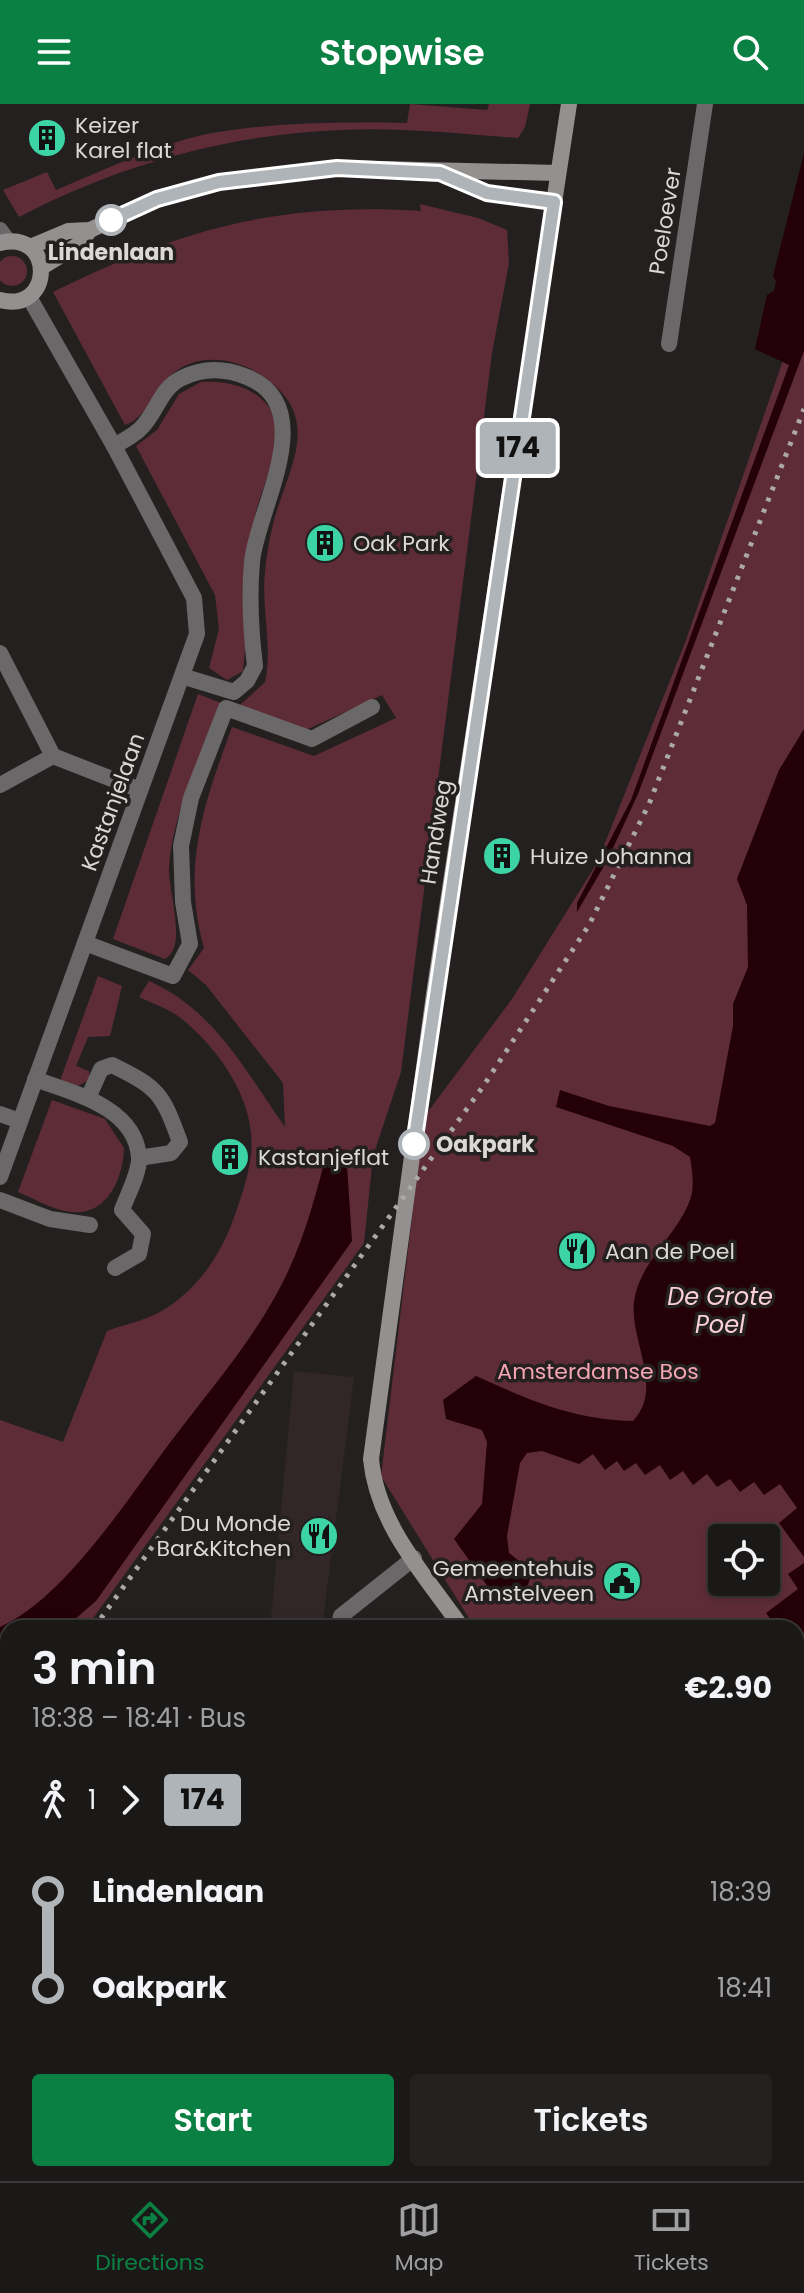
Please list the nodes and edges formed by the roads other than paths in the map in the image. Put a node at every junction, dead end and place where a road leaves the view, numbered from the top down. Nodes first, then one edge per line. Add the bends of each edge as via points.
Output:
1 (569, 104) edge
2 (705, 104) edge
3 (440, 173) junction
4 (558, 173) junction
5 (554, 202) junction
6 (90, 230) junction
7 (3, 238) edge
8 (30, 247) junction
9 (42, 267) junction
10 (29, 297) junction
11 (0, 300) edge
12 (669, 344) dead end
13 (114, 446) junction
14 (0, 653) edge
15 (185, 677) junction
16 (372, 707) dead end
17 (53, 756) junction
18 (0, 785) edge
19 (140, 790) junction
20 (85, 943) junction
21 (35, 1079) junction
22 (88, 1098) junction
23 (0, 1114) edge
24 (20, 1121) junction
25 (139, 1158) junction
26 (0, 1177) edge
27 (0, 1200) edge
28 (90, 1225) dead end
29 (115, 1268) dead end
30 (414, 1558) junction
31 (340, 1620) edge
32 (457, 1620) edge

1 - 4 main road, Handweg
2 - 12 street, Poeloever
3 - 4 main road
3 - 5 main road via 487,193
3 - 6 main road via 337,168 219,182 157,199
4 - 5 main road, Handweg
5 - 30 main road, Handweg via 434,994 371,1459 385,1516
6 - 8 main road via 68,231
6 - 9 main road via 78,245
7 - 8 main road
8 - 9 main road
9 - 10 main road via 40,283
10 - 11 main road via 12,303
10 - 13 street, Kastanjelaan
13 - 15 street, Kastanjelaan via 194,598 197,634
13 - 15 street via 139,430 165,391 203,370 252,379 281,417 280,462 252,560 255,666 234,692
14 - 17 street
15 - 19 street, Kastanjelaan
16 - 20 street via 312,739 226,708 191,798 181,846 188,952 173,976
17 - 18 street
17 - 19 street
19 - 20 street, Kastanjelaan
20 - 21 street, Kastanjelaan
21 - 22 street
21 - 24 street, Kastanjelaan
22 - 25 street via 117,1115
22 - 25 street via 101,1069 112,1065 164,1098 180,1142 171,1153
23 - 24 street
24 - 26 street, Kastanjelaan
25 - 29 street via 122,1210 143,1234 139,1254
27 - 28 street via 50,1219
30 - 31 street
30 - 32 main road, Handweg

